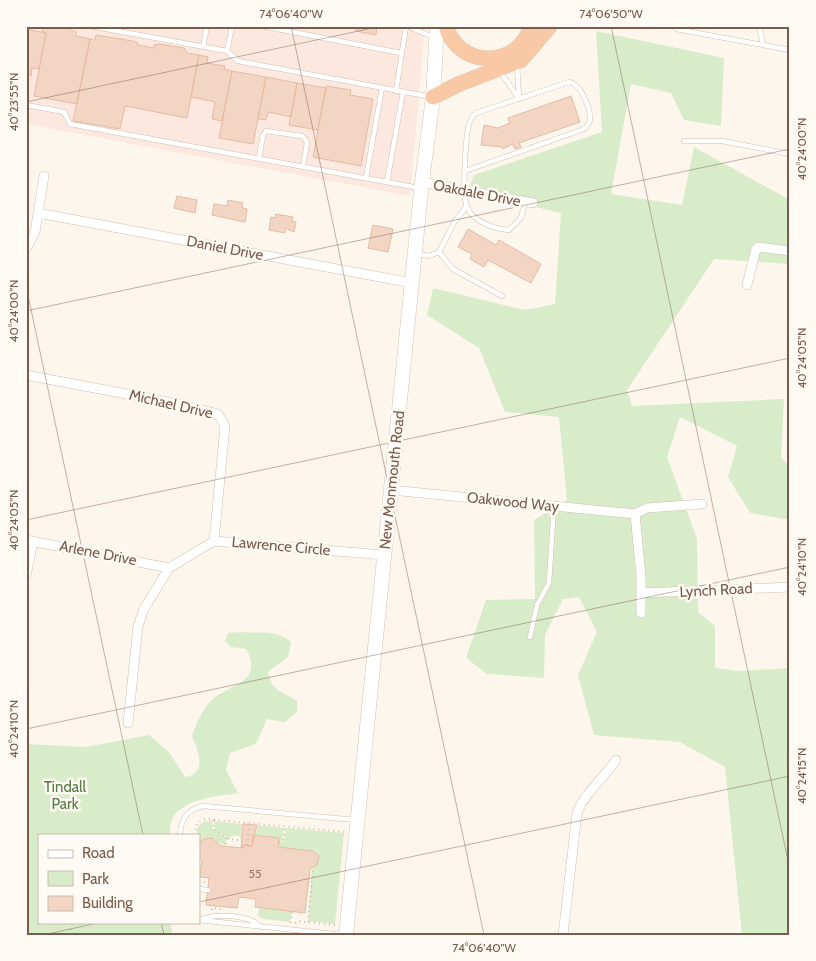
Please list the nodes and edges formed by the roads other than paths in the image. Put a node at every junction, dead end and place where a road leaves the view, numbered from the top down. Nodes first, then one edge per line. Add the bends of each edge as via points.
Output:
1 (90, 26) edge
2 (207, 26) edge
3 (232, 26) edge
4 (262, 26) edge
5 (406, 26) edge
6 (531, 26) edge
7 (550, 26) edge
8 (674, 26) edge
9 (759, 26) edge
10 (443, 29) edge
11 (764, 45) junction
12 (204, 47) junction
13 (790, 50) edge
14 (227, 51) junction
15 (401, 53) junction
16 (517, 62) junction
17 (499, 70) junction
18 (382, 88) junction
19 (396, 91) junction
20 (403, 92) junction
21 (433, 98) junction
22 (518, 99) junction
23 (26, 105) edge
24 (684, 141) dead end
25 (790, 154) edge
26 (259, 158) junction
27 (303, 166) junction
28 (465, 171) junction
29 (44, 176) dead end
30 (366, 178) junction
31 (387, 182) junction
32 (422, 185) junction
33 (465, 190) junction
34 (529, 203) joint
35 (466, 207) junction
36 (38, 213) junction
37 (26, 249) edge
38 (790, 251) edge
39 (439, 252) junction
40 (416, 253) junction
41 (412, 283) junction
42 (747, 285) dead end
43 (502, 296) dead end
44 (26, 375) edge
45 (391, 490) junction
46 (702, 504) dead end
47 (554, 506) junction
48 (635, 514) junction
49 (30, 540) edge
50 (214, 541) junction
51 (384, 555) junction
52 (169, 568) junction
53 (26, 576) edge
54 (790, 587) edge
55 (642, 593) junction
56 (641, 613) dead end
57 (530, 637) dead end
58 (128, 722) dead end
59 (616, 760) dead end
60 (358, 820) junction
61 (180, 834) edge
62 (200, 889) edge
63 (208, 890) dead end
64 (200, 920) edge
65 (343, 931) edge
66 (563, 935) edge

1 - 12 lane
2 - 12 lane
3 - 14 lane
4 - 15 lane
5 - 10 lane
5 - 15 lane
6 - 10 highway via 526,38 513,52 490,59 470,56
7 - 16 highway
8 - 11 lane via 676,29
9 - 11 lane
10 - 21 main road, New Monmouth Road
11 - 13 lane
12 - 14 lane
14 - 18 lane via 238,61
15 - 19 lane
16 - 17 highway
16 - 22 lane
17 - 21 highway via 459,84
17 - 22 lane
18 - 19 lane
18 - 30 lane
19 - 20 lane
20 - 21 lane
20 - 31 lane
21 - 32 main road, New Monmouth Road
22 - 28 lane via 476,113 471,119
22 - 28 lane via 569,82 575,83 590,118 589,124 584,129
23 - 26 lane via 64,112 70,124
24 - 25 lane via 722,141
26 - 27 lane
26 - 27 lane via 266,131 282,132 305,139
27 - 30 lane
28 - 33 lane
29 - 36 street
30 - 31 lane
31 - 32 lane
32 - 33 street, Oakdale Drive
32 - 40 main road, New Monmouth Road
33 - 34 street, Oakdale Drive
33 - 35 lane
34 - 35 lane via 509,230 492,227 476,218
35 - 39 lane
36 - 37 street via 35,232
36 - 41 street, Daniel Drive
38 - 42 street via 758,247
39 - 40 lane via 429,256
39 - 43 lane via 453,269
40 - 41 main road, New Monmouth Road
41 - 45 main road, New Monmouth Road
44 - 50 street, Michael Drive via 218,414 225,426
45 - 47 street, Oakwood Way
45 - 51 main road, New Monmouth Road
46 - 48 street via 647,508
47 - 48 street, Oakwood Way
47 - 57 lane via 548,583 538,605
48 - 55 street
49 - 52 street, Arlene Drive
49 - 53 street
50 - 51 street, Lawrence Circle
50 - 52 street, Lawrence Circle
51 - 60 main road, New Monmouth Road
52 - 58 street, Lawrence Circle via 144,609 138,626
54 - 55 street, Lynch Road
55 - 56 street
59 - 66 street via 602,780 585,795 577,813
60 - 61 lane via 204,806 186,814
60 - 65 main road, New Monmouth Road
62 - 63 lane
64 - 65 lane

